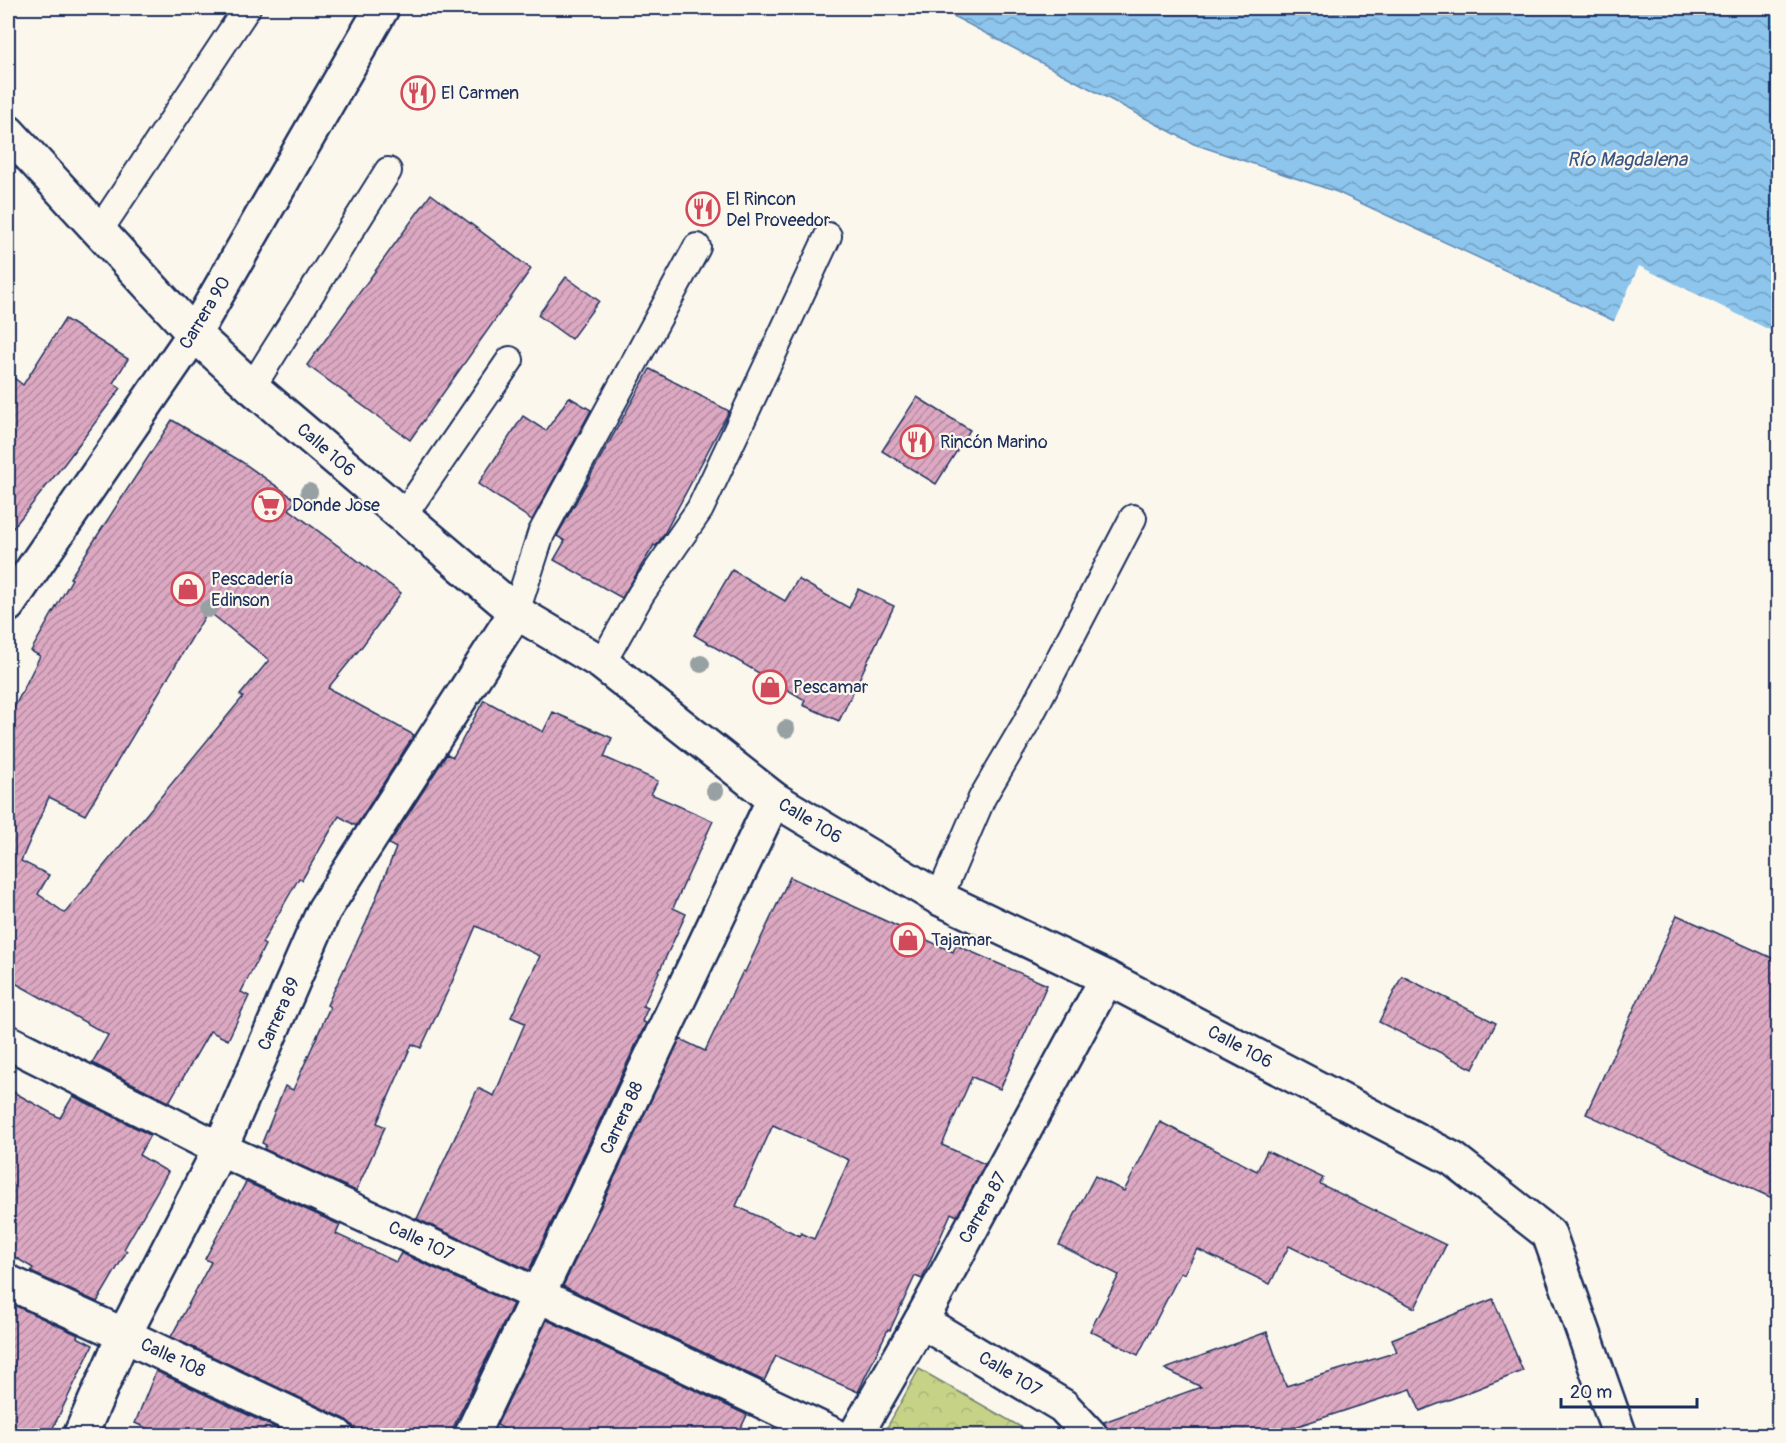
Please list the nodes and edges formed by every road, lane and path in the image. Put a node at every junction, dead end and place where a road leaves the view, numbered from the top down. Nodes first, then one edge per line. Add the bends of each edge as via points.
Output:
1 (247, 8) edge
2 (382, 8) edge
3 (8, 132) edge
4 (388, 171) dead end
5 (99, 231) junction
6 (828, 236) dead end
7 (697, 247) dead end
8 (194, 334) junction
9 (510, 360) dead end
10 (252, 387) junction
11 (403, 516) junction
12 (1133, 518) dead end
13 (8, 605) edge
14 (516, 612) junction
15 (602, 663) junction
16 (774, 800) junction
17 (939, 898) junction
18 (1107, 978) junction
19 (8, 1042) edge
20 (220, 1149) junction
21 (8, 1282) edge
22 (538, 1295) junction
23 (921, 1320) junction
24 (124, 1335) junction
25 (80, 1436) edge
26 (337, 1436) edge
27 (471, 1436) edge
28 (836, 1436) edge
29 (855, 1436) edge
30 (1091, 1436) edge
31 (1620, 1436) edge

1 - 5 lane
2 - 8 street, Carrera 90
3 - 5 street, Calle 106
4 - 10 lane
5 - 8 street, Calle 106
6 - 15 lane via 700,509 641,594
7 - 14 lane via 541,534
8 - 10 street, Calle 106
8 - 13 street, Carrera 90
9 - 11 lane
10 - 11 street, Calle 106
11 - 14 street, Calle 106
12 - 17 lane via 1026,723 982,798
14 - 15 street, Calle 106
14 - 20 street, Carrera 89 via 324,910
15 - 16 street, Calle 106
16 - 17 street, Calle 106
16 - 22 street, Carrera 88
17 - 18 street, Calle 106
18 - 23 street, Carrera 87
18 - 31 street, Calle 106 via 1453,1159 1549,1234
19 - 20 street, Calle 107
20 - 22 street, Calle 107
20 - 24 street, Carrera 89
21 - 24 street, Calle 108
22 - 27 street, Carrera 88
22 - 28 street, Calle 107
23 - 29 street, Carrera 87
23 - 30 street, Calle 107 via 1063,1406
24 - 25 street, Carrera 89
24 - 26 street, Calle 108

